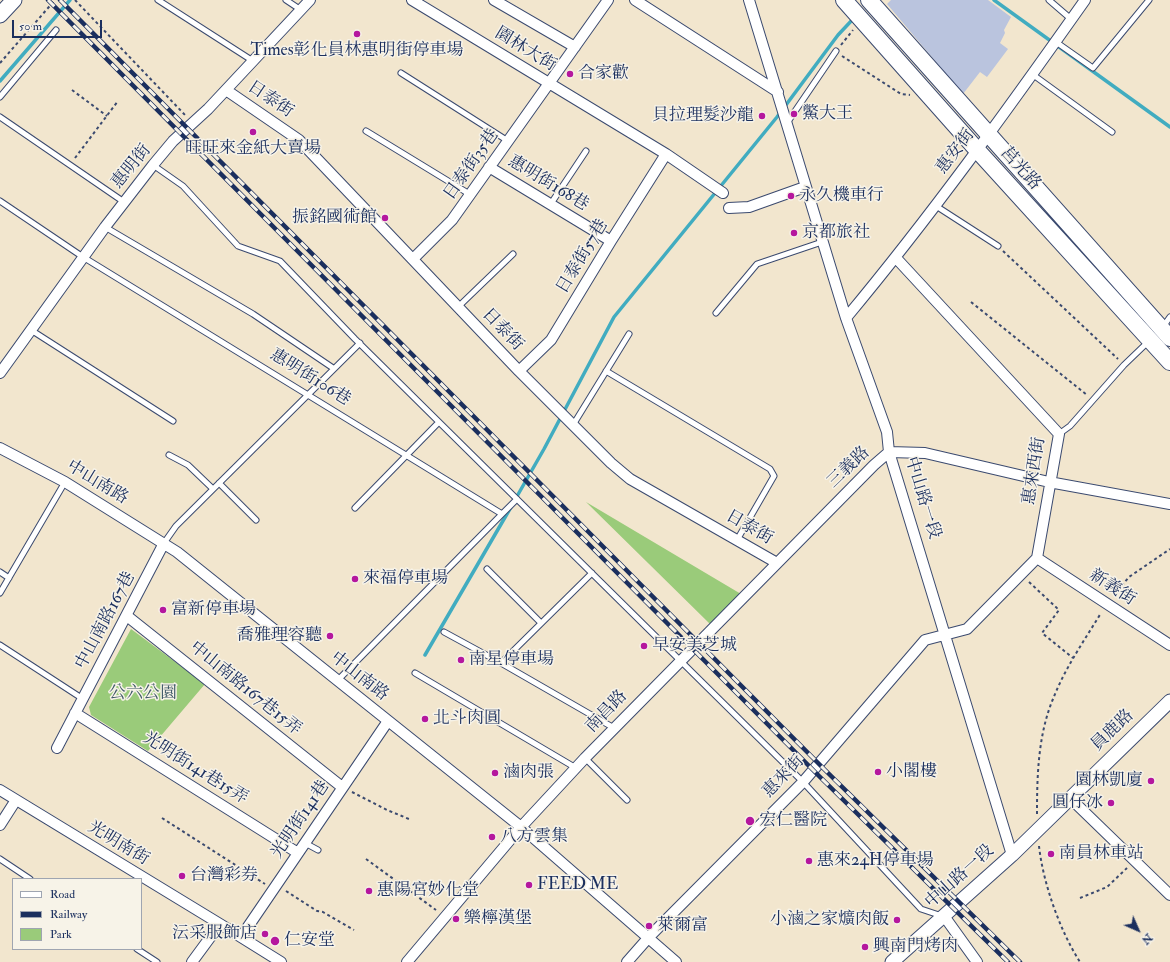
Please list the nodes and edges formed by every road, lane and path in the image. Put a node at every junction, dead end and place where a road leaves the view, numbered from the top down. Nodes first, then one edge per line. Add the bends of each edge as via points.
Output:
1 (14, 0) edge
2 (55, 0) edge
3 (75, 0) edge
4 (158, 0) edge
5 (286, 0) edge
6 (310, 0) edge
7 (412, 0) edge
8 (494, 0) edge
9 (608, 0) edge
10 (635, 0) edge
11 (749, 0) edge
12 (844, 0) edge
13 (869, 0) edge
14 (1049, 0) edge
15 (1085, 0) edge
16 (1150, 0) edge
17 (301, 10) junction
18 (0, 16) edge
19 (862, 19) junction
20 (1071, 19) junction
21 (56, 30) dead end
22 (1056, 42) junction
23 (575, 47) junction
24 (836, 51) junction
25 (253, 61) junction
26 (0, 63) edge
27 (401, 73) dead end
28 (1032, 74) junction
29 (550, 83) junction
30 (72, 90) dead end
31 (226, 90) junction
32 (778, 92) junction
33 (0, 97) edge
34 (931, 97) junction
35 (118, 102) dead end
36 (185, 115) dead end
37 (107, 116) junction
38 (0, 117) edge
39 (787, 123) junction
40 (366, 131) dead end
41 (1112, 132) dead end
42 (990, 135) junction
43 (508, 141) junction
44 (586, 151) dead end
45 (978, 151) junction
46 (666, 154) junction
47 (69, 165) junction
48 (153, 165) junction
49 (489, 167) junction
50 (806, 187) junction
51 (723, 193) dead end
52 (471, 195) junction
53 (0, 201) edge
54 (124, 202) junction
55 (550, 205) junction
56 (936, 206) junction
57 (730, 208) dead end
58 (105, 227) junction
59 (611, 241) junction
60 (822, 242) junction
61 (998, 246) joint
62 (513, 254) dead end
63 (83, 257) junction
64 (896, 258) junction
65 (413, 259) junction
66 (971, 302) dead end
67 (458, 307) junction
68 (716, 313) dead end
69 (846, 318) junction
70 (31, 330) junction
71 (1160, 332) edge
72 (629, 334) dead end
73 (360, 343) junction
74 (1170, 362) edge
75 (1124, 364) junction
76 (333, 368) junction
77 (519, 371) junction
78 (606, 371) junction
79 (0, 373) edge
80 (308, 394) junction
81 (1093, 399) junction
82 (173, 421) dead end
83 (439, 422) junction
84 (573, 426) junction
85 (1059, 434) junction
86 (0, 448) edge
87 (889, 452) junction
88 (169, 455) dead end
89 (407, 455) junction
90 (66, 482) junction
91 (1049, 482) junction
92 (219, 483) junction
93 (213, 489) junction
94 (517, 499) junction
95 (1170, 504) edge
96 (355, 508) dead end
97 (502, 514) junction
98 (256, 520) dead end
99 (737, 540) junction
100 (164, 543) junction
101 (1170, 549) edge
102 (1037, 558) junction
103 (777, 563) junction
104 (487, 569) dead end
105 (0, 572) edge
106 (592, 573) junction
107 (1021, 574) junction
108 (9, 578) junction
109 (0, 593) edge
110 (1108, 604) junction
111 (127, 616) junction
112 (541, 623) junction
113 (444, 632) dead end
114 (945, 635) junction
115 (0, 645) edge
116 (1170, 645) edge
117 (1073, 658) junction
118 (681, 660) junction
119 (502, 663) junction
120 (415, 674) dead end
121 (337, 681) junction
122 (83, 699) junction
123 (1170, 701) edge
124 (75, 713) junction
125 (388, 721) junction
126 (614, 728) junction
127 (57, 748) dead end
128 (585, 758) junction
129 (576, 768) junction
130 (803, 782) junction
131 (342, 787) junction
132 (0, 790) edge
133 (1070, 798) junction
134 (16, 800) junction
135 (627, 800) dead end
136 (162, 818) dead end
137 (409, 819) dead end
138 (0, 825) edge
139 (521, 827) junction
140 (1037, 830) junction
141 (305, 843) junction
142 (318, 850) dead end
143 (298, 853) junction
144 (1012, 855) junction
145 (0, 859) edge
146 (366, 859) dead end
147 (1135, 861) junction
148 (28, 878) edge
149 (275, 887) junction
150 (1168, 889) edge
151 (1080, 898) dead end
152 (944, 916) junction
153 (445, 917) junction
154 (220, 924) junction
155 (354, 930) dead end
156 (241, 937) junction
157 (649, 937) junction
158 (139, 950) edge
159 (157, 962) edge
160 (192, 962) edge
161 (281, 962) edge
162 (407, 962) edge
163 (627, 962) edge
164 (676, 962) edge
165 (892, 962) edge
166 (977, 962) edge
167 (1080, 962) edge

1 - 18 main road
2 - 26 path
3 - 36 path
4 - 25 lane
5 - 17 lane
6 - 17 street, 惠明街
7 - 29 street, 園林大街
8 - 23 street
9 - 23 street, 日泰街35巷
10 - 32 street
11 - 32 street, 中山路一段
12 - 19 main road, 莒光路
13 - 42 main road, 莒光路
14 - 20 lane
15 - 20 street, 惠安街
16 - 22 lane via 1093,68
17 - 25 street, 惠明街
19 - 24 path
19 - 34 main road, 莒光路
20 - 22 street, 惠安街
21 - 33 lane
22 - 28 street, 惠安街
23 - 29 street, 日泰街35巷
24 - 34 path via 901,94
24 - 39 lane
25 - 31 street, 惠明街
27 - 43 lane
28 - 41 lane
28 - 42 street, 惠安街
29 - 43 street, 日泰街35巷
29 - 46 street, 園林大街
30 - 37 path
31 - 48 street, 惠明街 via 173,141
31 - 65 street, 日泰街 via 299,140
32 - 39 street, 中山路一段
34 - 45 main road, 莒光路
35 - 37 path
37 - 47 path
38 - 47 lane
39 - 50 street, 中山路一段
40 - 52 lane
42 - 45 street, 惠安街
42 - 71 main road, 莒光路
43 - 49 street, 日泰街35巷
44 - 55 lane
45 - 56 street, 惠安街
45 - 71 main road, 莒光路
46 - 51 street, 園林大街
46 - 59 street, 日泰街57巷
47 - 54 lane
48 - 54 street, 惠明街
48 - 73 lane via 183,186 238,246 280,261
49 - 52 street, 日泰街35巷
49 - 55 street, 惠明街168巷
50 - 57 street via 749,207
50 - 60 street, 中山路一段
52 - 65 street, 日泰街35巷 via 452,220
53 - 63 lane, 惠明街106巷
54 - 58 street, 惠明街
55 - 59 street, 惠明街168巷
56 - 61 lane
56 - 64 street, 惠安街
58 - 63 street, 惠明街
58 - 76 lane via 253,314
59 - 77 street, 日泰街57巷 via 551,340
60 - 68 lane via 757,264
60 - 69 street, 中山路一段
61 - 75 path
62 - 67 lane
63 - 70 street, 惠明街
63 - 80 lane, 惠明街106巷
64 - 69 street, 惠安街
64 - 85 street, 惠來西街
65 - 67 street, 日泰街
66 - 81 path
67 - 77 street, 日泰街
69 - 87 street, 中山路一段 via 887,432
70 - 79 street, 惠明街
70 - 82 lane
71 - 74 main road, 莒光路
71 - 75 lane
72 - 78 lane
73 - 76 lane
73 - 83 lane
75 - 81 lane
76 - 80 lane
77 - 84 street, 日泰街
78 - 84 lane
78 - 99 lane via 770,470 774,476
80 - 89 lane, 惠明街106巷
80 - 92 lane
81 - 85 lane via 1070,426
83 - 89 lane
83 - 94 lane
84 - 99 street, 日泰街 via 630,479
85 - 91 street, 惠來西街
86 - 90 street, 中山南路
87 - 91 street, 三義路 via 925,453
87 - 103 street, 三義路
87 - 114 street, 中山路一段
88 - 93 lane via 188,465
89 - 96 lane
89 - 97 lane, 惠明街106巷
90 - 100 street, 中山南路
90 - 108 lane
91 - 95 street, 三義路
91 - 102 street, 惠來西街
92 - 93 lane
92 - 98 lane
93 - 100 lane via 176,526
94 - 97 lane
94 - 106 lane
97 - 121 lane
99 - 103 street, 日泰街
100 - 111 street, 中山南路167巷
100 - 121 street, 中山南路
101 - 110 path via 1129,577
102 - 107 street
102 - 110 street, 新義街
103 - 118 street, 三義路
104 - 112 lane
105 - 108 lane
106 - 112 lane
106 - 118 lane
107 - 114 street via 967,629
107 - 117 path via 1060,610 1042,633
108 - 109 lane
110 - 116 street, 新義街
110 - 117 path
111 - 122 street, 中山南路167巷
111 - 131 street, 中山南路167巷15弄
112 - 119 lane
113 - 119 lane
114 - 130 street, 惠來街 via 925,640
114 - 144 street, 中山路一段
115 - 122 lane
117 - 140 path via 1052,700 1041,741 1037,779
118 - 126 street, 南昌路
118 - 130 lane
119 - 126 lane
120 - 129 lane
121 - 125 street, 中山南路
122 - 124 street, 中山南路167巷
123 - 133 street, 員鹿路
124 - 127 street, 中山南路167巷
124 - 143 street, 光明街141巷15弄
125 - 131 street, 光明街141巷
125 - 139 street, 中山南路
126 - 128 street, 南昌路
128 - 129 street, 南昌路
128 - 135 lane
129 - 139 street, 南昌路
130 - 152 lane via 921,909
130 - 157 street, 惠來街
131 - 137 path
131 - 141 street, 光明街141巷
132 - 134 street, 光明南街
133 - 140 street, 員鹿路
133 - 147 street
134 - 138 street
134 - 154 street, 光明南街
136 - 149 path
139 - 153 street, 南昌路
139 - 157 street, 中山南路
140 - 144 street, 員鹿路
140 - 167 path via 1040,856 1053,902
141 - 142 lane
141 - 143 street, 光明街141巷
143 - 149 street, 光明街141巷
144 - 152 street, 中山路一段
145 - 148 lane
146 - 153 path
147 - 150 street
147 - 151 path via 1106,887
149 - 155 path
149 - 156 street, 光明街141巷
152 - 165 street, 中山路一段
152 - 166 street
153 - 162 street, 南昌路
154 - 156 street, 光明南街
154 - 160 street
156 - 161 street, 光明南街
157 - 163 street, 惠來街
157 - 164 street, 中山南路
158 - 159 lane

